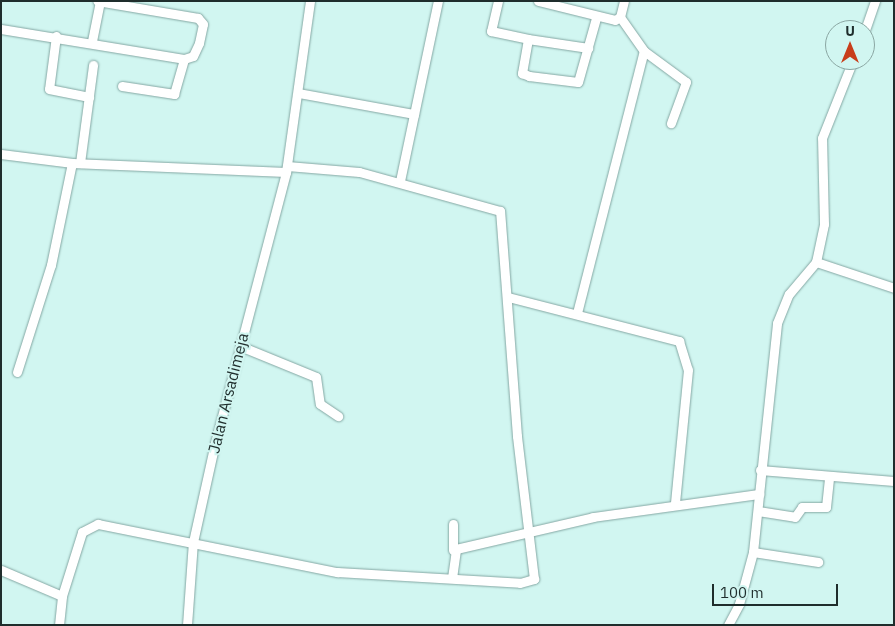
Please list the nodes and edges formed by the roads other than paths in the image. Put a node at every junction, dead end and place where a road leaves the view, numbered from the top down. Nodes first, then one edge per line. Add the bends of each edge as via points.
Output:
1 (99, 1) edge
2 (310, 1) edge
3 (438, 1) edge
4 (498, 1) edge
5 (538, 1) edge
6 (624, 1) edge
7 (875, 1) edge
8 (620, 17) junction
9 (596, 18) junction
10 (868, 20) edge
11 (1, 29) edge
12 (56, 36) junction
13 (528, 39) junction
14 (92, 41) junction
15 (588, 48) junction
16 (644, 50) junction
17 (184, 59) junction
18 (92, 65) dead end
19 (849, 70) edge
20 (122, 86) dead end
21 (298, 93) junction
22 (90, 97) junction
23 (414, 114) junction
24 (671, 123) dead end
25 (1, 154) edge
26 (76, 163) junction
27 (286, 169) junction
28 (400, 181) junction
29 (816, 262) junction
30 (894, 288) edge
31 (508, 297) junction
32 (577, 313) junction
33 (240, 346) junction
34 (17, 372) dead end
35 (338, 416) dead end
36 (760, 470) junction
37 (828, 476) junction
38 (894, 481) edge
39 (759, 494) junction
40 (675, 503) junction
41 (758, 511) junction
42 (453, 524) dead end
43 (528, 531) junction
44 (193, 542) junction
45 (453, 550) junction
46 (753, 552) junction
47 (818, 562) dead end
48 (1, 570) edge
49 (452, 578) junction
50 (62, 596) junction
51 (59, 625) edge
52 (187, 625) edge
53 (728, 625) edge

1 - 14 street
1 - 17 street via 200,19 199,43 193,56
2 - 21 street, Jalan Arsadimeja
3 - 23 street
4 - 13 street via 491,31
5 - 9 street
6 - 8 street
7 - 10 street
8 - 9 street
8 - 16 street
9 - 15 street
11 - 12 street
12 - 14 street
12 - 22 street via 49,90
13 - 15 street
13 - 15 street via 522,73 529,76 578,82
14 - 17 street
16 - 24 street via 687,84
16 - 32 street
17 - 20 street via 174,94
18 - 22 street
19 - 29 street via 822,138 824,224
21 - 23 street
21 - 27 street, Jalan Arsadimeja
22 - 26 street
23 - 28 street
25 - 26 street
26 - 27 street
26 - 34 street via 51,265
27 - 28 street
27 - 33 street, Jalan Arsadimeja
28 - 31 street via 500,211
29 - 30 street
29 - 36 street via 789,294 777,323
31 - 32 street
31 - 43 street
32 - 40 street via 662,333 685,348 688,370
33 - 35 street via 316,377 320,404
33 - 44 street, Jalan Arsadimeja
36 - 37 street
36 - 39 street
37 - 38 street
37 - 41 street via 826,507 802,506 795,517
39 - 40 street
39 - 41 street
40 - 43 street via 655,510 593,517
41 - 46 street
42 - 45 street
43 - 45 street
43 - 49 street via 535,571 532,581
44 - 49 street via 308,568
44 - 50 street via 89,526 82,532
44 - 52 street, Jalan Arsadimeja
45 - 49 street
46 - 47 street
46 - 53 street via 740,604
48 - 50 street
50 - 51 street

